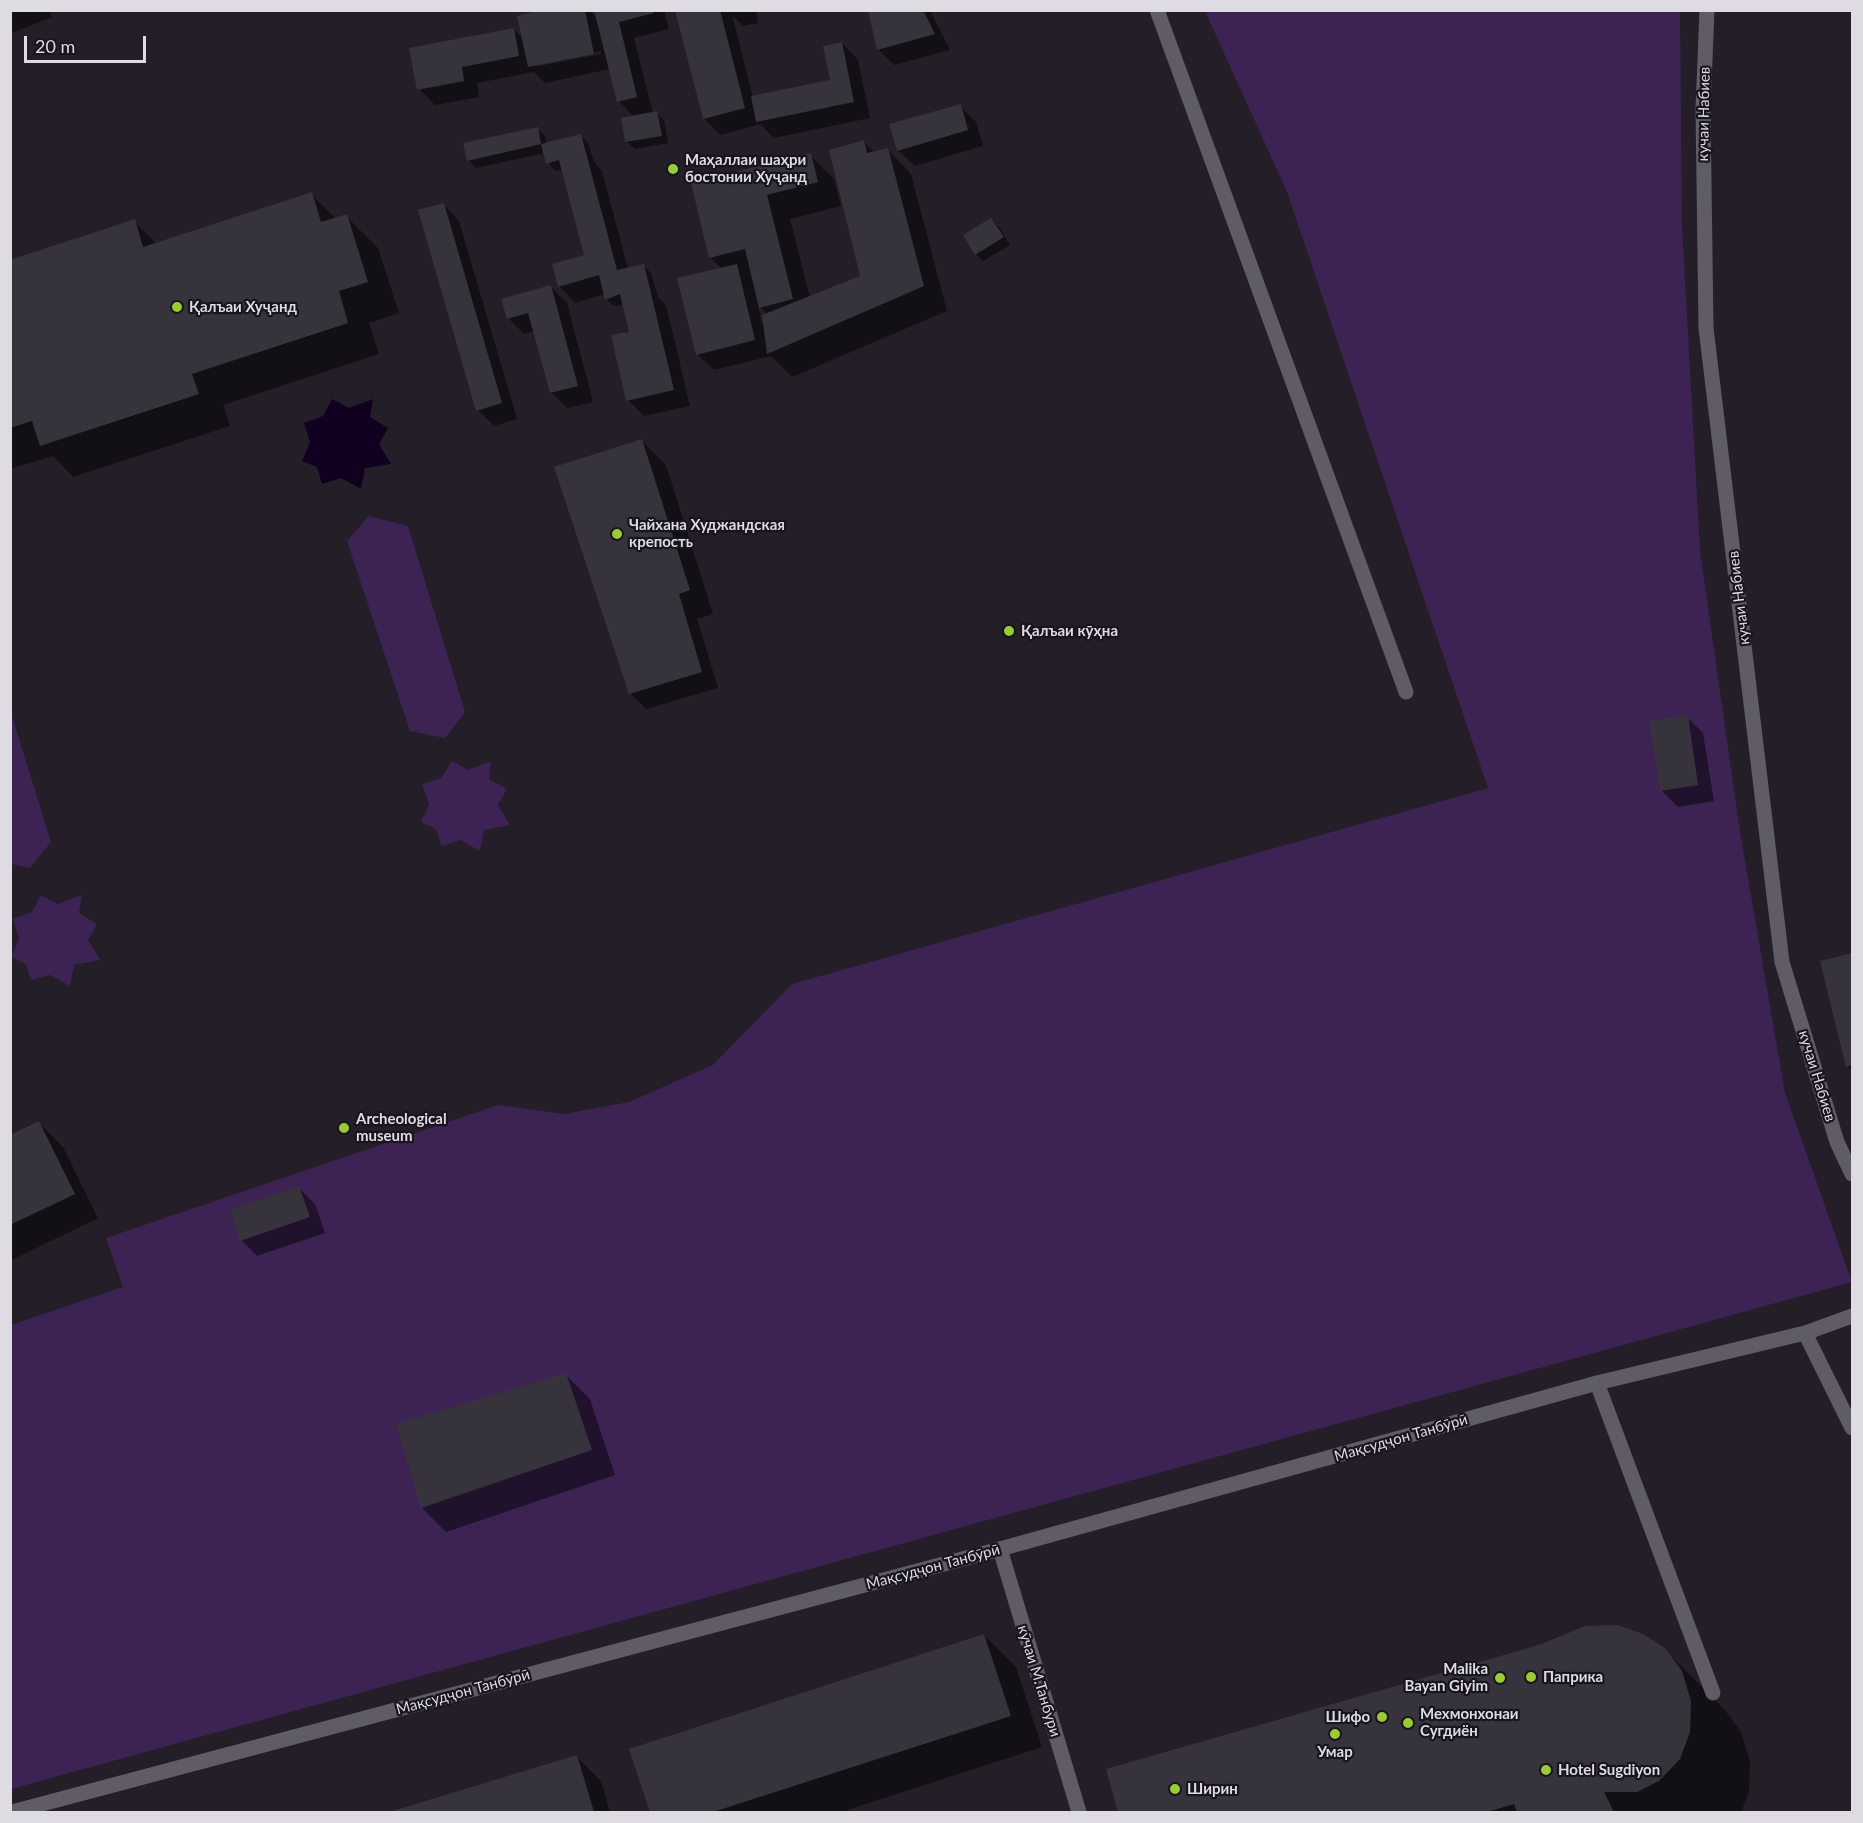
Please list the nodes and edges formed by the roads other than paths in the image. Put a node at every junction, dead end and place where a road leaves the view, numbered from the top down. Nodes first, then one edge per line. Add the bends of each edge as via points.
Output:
1 (1157, 10) edge
2 (1707, 10) edge
3 (1406, 692) dead end
4 (1852, 1174) edge
5 (1852, 1316) edge
6 (1805, 1333) junction
7 (1597, 1383) junction
8 (1852, 1428) edge
9 (1000, 1549) junction
10 (1713, 1693) dead end
11 (12, 1812) edge
12 (1079, 1812) edge

1 - 3 main road
2 - 4 main road, кучаи Набиев via 1703,110 1707,328 1782,962 1837,1142
5 - 6 main road, Мақсудҷон Танбӯрӣ
6 - 7 main road, Мақсудҷон Танбӯрӣ
6 - 8 main road
7 - 9 main road, Мақсудҷон Танбӯрӣ
7 - 10 main road
9 - 11 main road, Мақсудҷон Танбӯрӣ
9 - 12 main road, кӯчаи М.Танбури

